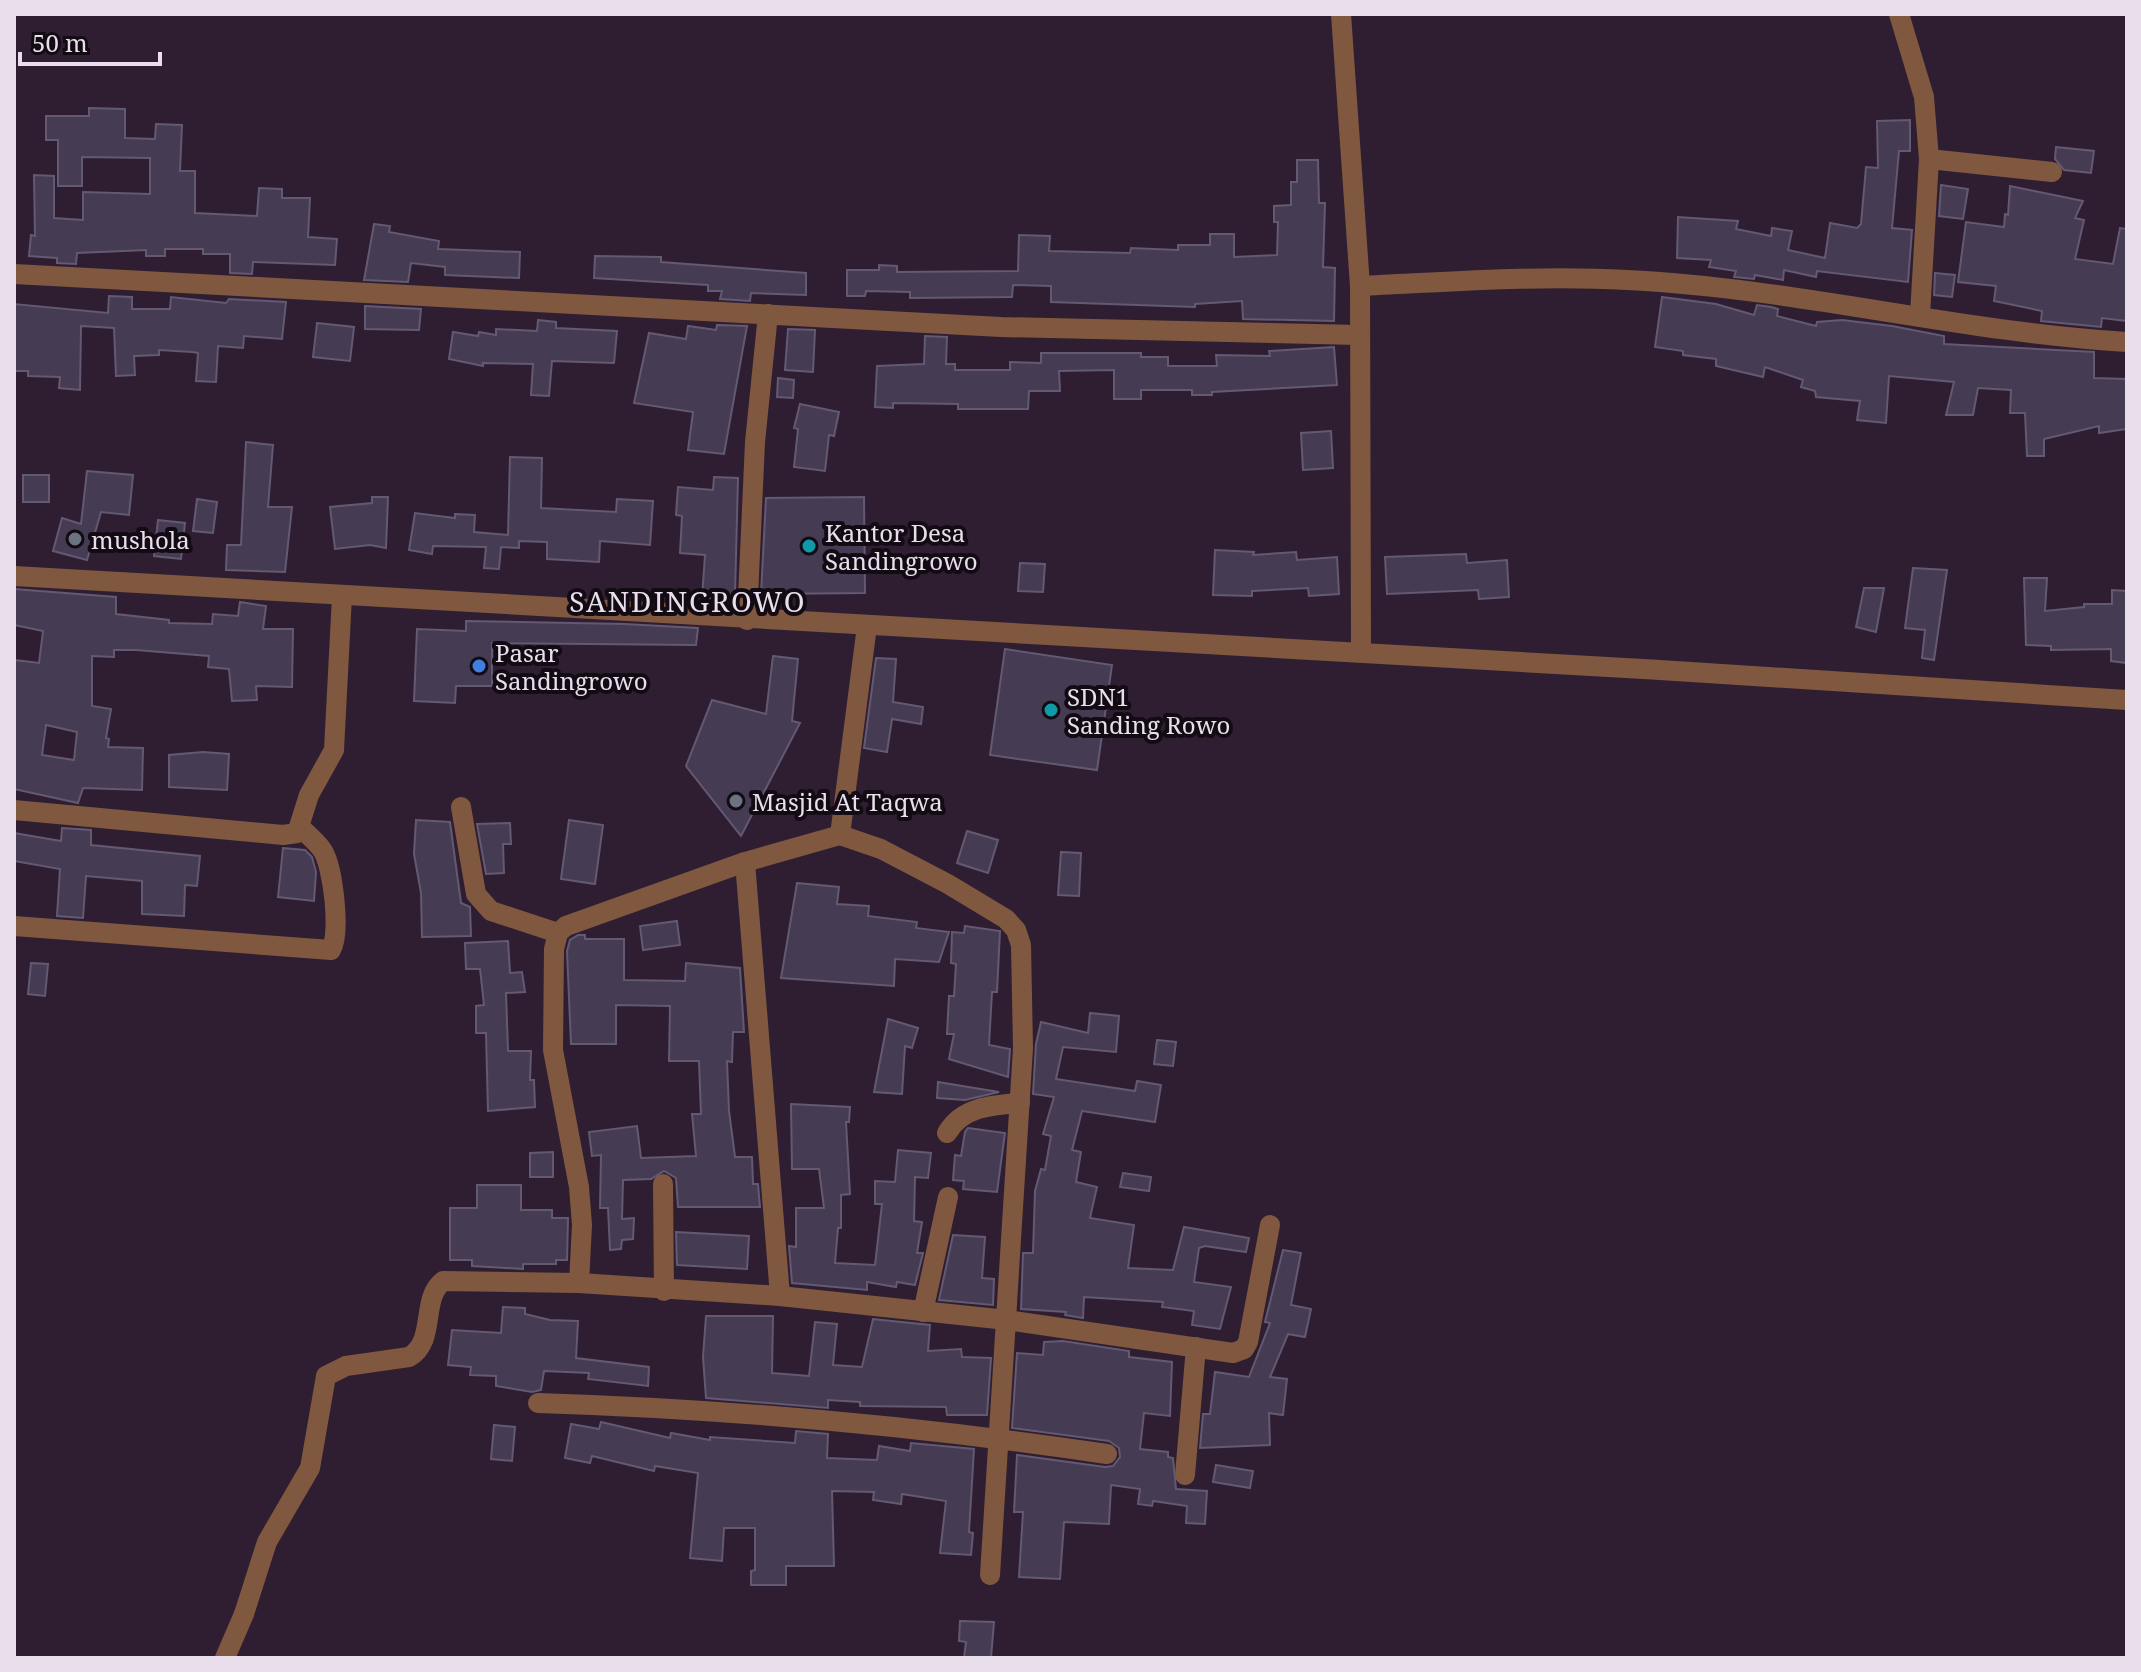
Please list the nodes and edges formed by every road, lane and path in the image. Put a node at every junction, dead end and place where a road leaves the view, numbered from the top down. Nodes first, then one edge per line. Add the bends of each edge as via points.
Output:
1 (1341, 14) edge
2 (1899, 14) edge
3 (1929, 159) junction
4 (2052, 172) dead end
5 (14, 274) edge
6 (1360, 286) junction
7 (768, 314) junction
8 (1920, 315) junction
9 (1359, 335) junction
10 (2127, 342) edge
11 (14, 576) edge
12 (342, 596) junction
13 (747, 620) junction
14 (867, 626) junction
15 (1361, 650) junction
16 (2127, 700) edge
17 (461, 807) dead end
18 (14, 810) edge
19 (301, 828) junction
20 (840, 835) junction
21 (745, 862) junction
22 (14, 926) edge
23 (558, 933) junction
24 (1020, 1103) junction
25 (947, 1133) dead end
26 (663, 1184) dead end
27 (948, 1197) dead end
28 (1270, 1225) dead end
29 (579, 1283) junction
30 (664, 1291) junction
31 (780, 1296) junction
32 (923, 1312) junction
33 (1007, 1320) junction
34 (1196, 1347) junction
35 (538, 1403) dead end
36 (999, 1438) junction
37 (1107, 1454) dead end
38 (1185, 1475) dead end
39 (990, 1575) dead end
40 (225, 1658) edge

1 - 6 street
2 - 3 street via 1924,97
3 - 4 street
3 - 8 street
5 - 7 street
6 - 8 street via 1627,280
6 - 9 street
7 - 9 street via 1001,327
7 - 13 street via 755,442
8 - 10 street via 2054,337
9 - 15 street
11 - 12 street
12 - 13 street
12 - 19 street via 334,750 309,795
13 - 14 street
14 - 15 street
14 - 20 street
15 - 16 street
17 - 23 street via 476,894 491,911
18 - 19 street via 283,835
19 - 22 street via 323,851 328,865 334,909 331,950
20 - 21 street
20 - 24 street via 881,849 948,884 1016,930 1021,945
21 - 23 street via 577,918
21 - 31 street
23 - 29 street via 553,1050 579,1187
24 - 25 street via 967,1112
24 - 33 street
26 - 30 street
27 - 32 street
28 - 34 street via 1248,1342 1233,1353
29 - 30 street
29 - 40 street via 443,1281 416,1353 330,1371 310,1468 267,1542
30 - 31 street
31 - 32 street
32 - 33 street
33 - 34 street
33 - 36 street
34 - 38 street
35 - 36 street via 639,1406
36 - 37 street
36 - 39 street

